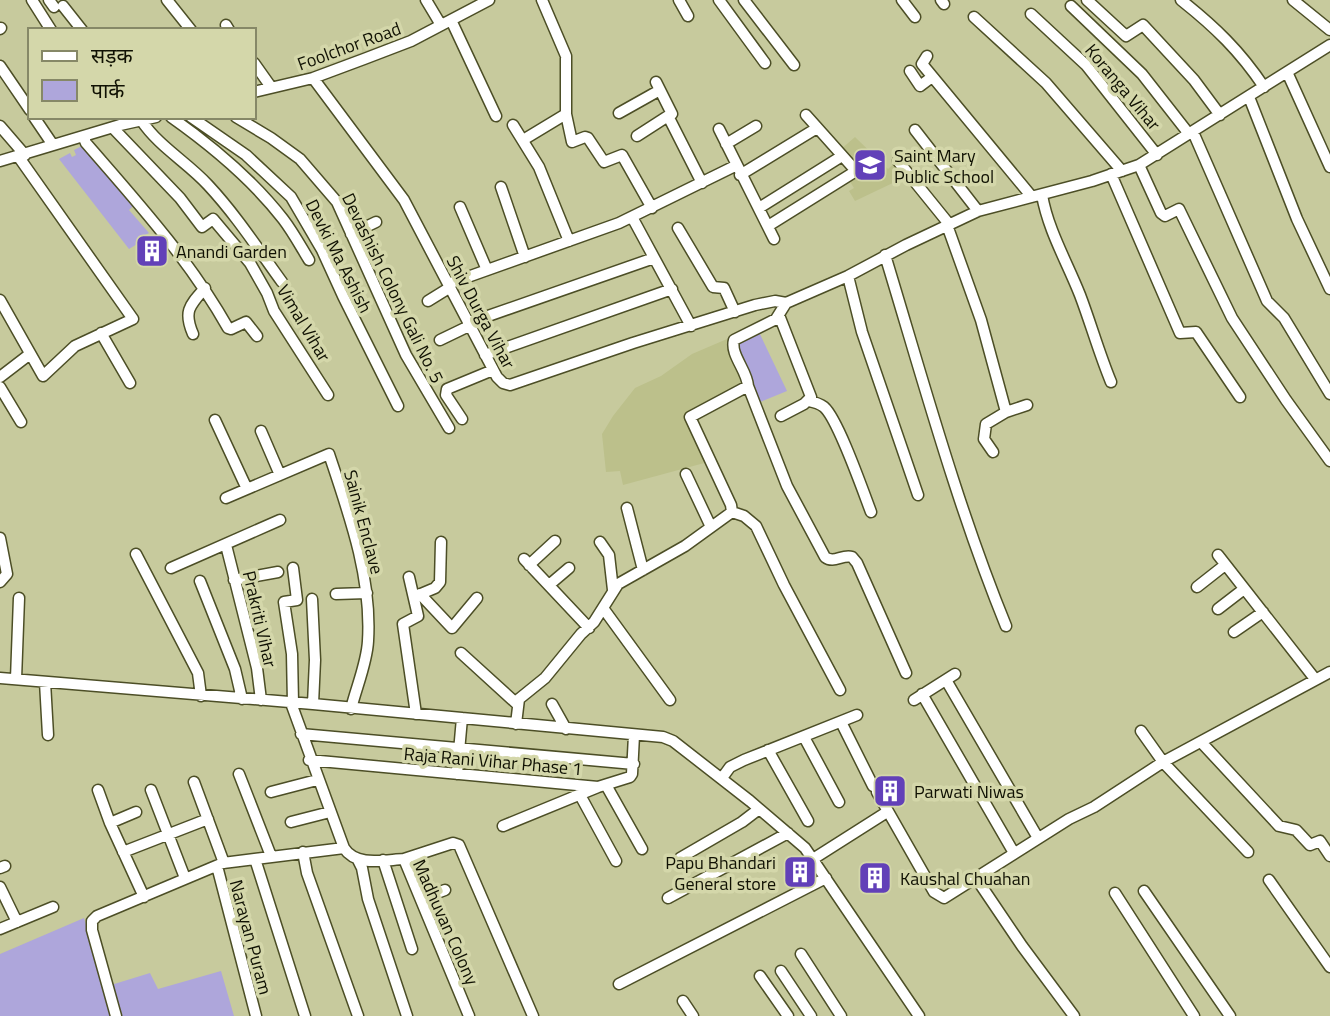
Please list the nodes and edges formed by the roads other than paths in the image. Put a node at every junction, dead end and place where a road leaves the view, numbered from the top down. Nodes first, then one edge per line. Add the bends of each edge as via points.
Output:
1 (167, 0) edge
2 (426, 0) edge
3 (489, 0) edge
4 (542, 0) edge
5 (679, 0) edge
6 (719, 0) edge
7 (744, 0) edge
8 (902, 0) edge
9 (1087, 0) edge
10 (1181, 0) edge
11 (1293, 0) edge
12 (36, 2) edge
13 (55, 4) edge
14 (1072, 6) dead end
15 (1031, 14) dead end
16 (688, 16) dead end
17 (915, 17) dead end
18 (974, 17) dead end
19 (451, 20) junction
20 (441, 25) junction
21 (50, 28) edge
22 (80, 28) edge
23 (189, 28) edge
24 (1330, 30) edge
25 (1330, 45) edge
26 (926, 56) dead end
27 (765, 62) dead end
28 (0, 65) edge
29 (794, 65) dead end
30 (256, 66) edge
31 (910, 71) dead end
32 (1287, 72) junction
33 (313, 78) junction
34 (932, 78) junction
35 (271, 87) junction
36 (1264, 87) junction
37 (256, 91) edge
38 (1249, 97) junction
39 (28, 107) edge
40 (619, 113) dead end
41 (566, 114) junction
42 (806, 115) dead end
43 (1220, 115) junction
44 (496, 116) dead end
45 (668, 116) junction
46 (35, 119) edge
47 (143, 119) edge
48 (174, 119) edge
49 (194, 119) edge
50 (239, 119) edge
51 (116, 123) edge
52 (513, 125) dead end
53 (0, 126) edge
54 (756, 126) dead end
55 (817, 128) junction
56 (719, 130) dead end
57 (915, 130) dead end
58 (1191, 133) junction
59 (83, 136) junction
60 (637, 136) dead end
61 (523, 140) junction
62 (726, 144) junction
63 (53, 145) junction
64 (22, 155) junction
65 (1157, 155) junction
66 (842, 156) junction
67 (0, 161) edge
68 (898, 161) dead end
69 (1139, 165) junction
70 (1330, 167) edge
71 (738, 171) junction
72 (1122, 171) junction
73 (1111, 174) junction
74 (702, 183) junction
75 (501, 187) dead end
76 (1037, 196) junction
77 (460, 207) dead end
78 (652, 208) junction
79 (759, 208) junction
80 (978, 211) junction
81 (632, 217) junction
82 (376, 222) dead end
83 (948, 224) junction
84 (768, 226) junction
85 (678, 228) dead end
86 (351, 234) junction
87 (774, 239) dead end
88 (569, 241) junction
89 (885, 255) junction
90 (525, 257) junction
91 (654, 258) junction
92 (309, 260) dead end
93 (487, 270) junction
94 (848, 276) junction
95 (282, 282) dead end
96 (449, 286) junction
97 (205, 288) junction
98 (672, 289) junction
99 (1330, 289) edge
100 (0, 300) edge
101 (428, 301) dead end
102 (786, 303) junction
103 (735, 312) junction
104 (779, 315) junction
105 (468, 324) junction
106 (691, 326) junction
107 (101, 333) junction
108 (193, 334) dead end
109 (257, 336) dead end
110 (440, 340) dead end
111 (30, 354) junction
112 (485, 355) junction
113 (493, 370) junction
114 (0, 377) edge
115 (1111, 382) dead end
116 (130, 383) dead end
117 (748, 386) junction
118 (0, 387) edge
119 (1330, 394) edge
120 (328, 395) dead end
121 (1240, 397) dead end
122 (809, 401) junction
123 (1027, 405) dead end
124 (398, 406) dead end
125 (1006, 412) junction
126 (782, 415) dead end
127 (462, 419) dead end
128 (215, 420) dead end
129 (21, 422) dead end
130 (449, 428) dead end
131 (261, 431) dead end
132 (993, 452) dead end
133 (1330, 460) edge
134 (686, 474) dead end
135 (280, 475) junction
136 (247, 489) junction
137 (918, 495) dead end
138 (226, 498) dead end
139 (627, 508) dead end
140 (732, 512) junction
141 (871, 512) dead end
142 (280, 520) dead end
143 (710, 527) junction
144 (0, 538) edge
145 (555, 541) dead end
146 (441, 542) dead end
147 (600, 542) dead end
148 (226, 545) junction
149 (136, 554) dead end
150 (1218, 555) dead end
151 (1225, 565) junction
152 (171, 568) dead end
153 (293, 568) dead end
154 (569, 568) dead end
155 (643, 570) junction
156 (278, 572) dead end
157 (409, 578) dead end
158 (234, 580) junction
159 (200, 581) dead end
160 (0, 582) edge
161 (549, 585) junction
162 (1197, 587) dead end
163 (1244, 589) junction
164 (613, 590) junction
165 (367, 593) junction
166 (336, 594) dead end
167 (417, 595) junction
168 (477, 597) dead end
169 (19, 598) dead end
170 (312, 599) dead end
171 (603, 608) junction
172 (1218, 609) dead end
173 (1263, 612) junction
174 (1006, 626) dead end
175 (589, 628) junction
176 (1234, 632) dead end
177 (461, 653) dead end
178 (1330, 672) edge
179 (906, 673) dead end
180 (0, 678) edge
181 (16, 679) junction
182 (1315, 679) junction
183 (45, 682) junction
184 (840, 691) dead end
185 (201, 696) junction
186 (242, 699) junction
187 (261, 700) junction
188 (670, 700) dead end
189 (292, 703) junction
190 (313, 704) junction
191 (517, 704) junction
192 (552, 704) dead end
193 (351, 709) junction
194 (416, 714) junction
195 (857, 715) dead end
196 (461, 718) junction
197 (841, 722) junction
198 (516, 724) junction
199 (566, 729) junction
200 (1141, 731) dead end
201 (301, 734) junction
202 (48, 735) dead end
203 (635, 735) junction
204 (804, 737) junction
205 (1201, 742) junction
206 (459, 750) junction
207 (768, 750) junction
208 (310, 760) junction
209 (1163, 762) junction
210 (634, 764) junction
211 (239, 774) dead end
212 (457, 774) junction
213 (724, 775) junction
214 (317, 780) junction
215 (194, 782) dead end
216 (602, 786) junction
217 (98, 790) dead end
218 (151, 790) dead end
219 (271, 792) dead end
220 (580, 795) junction
221 (839, 802) dead end
222 (759, 809) junction
223 (136, 811) dead end
224 (887, 812) junction
225 (330, 813) junction
226 (208, 819) junction
227 (808, 821) dead end
228 (291, 822) dead end
229 (110, 823) junction
230 (503, 826) dead end
231 (788, 833) junction
232 (169, 834) junction
233 (1038, 838) junction
234 (344, 848) junction
235 (642, 849) dead end
236 (123, 852) junction
237 (303, 852) junction
238 (1248, 852) dead end
239 (1014, 853) junction
240 (1329, 854) edge
241 (271, 856) junction
242 (680, 858) dead end
243 (255, 859) junction
244 (404, 859) junction
245 (813, 859) junction
246 (358, 860) junction
247 (383, 860) junction
248 (616, 861) dead end
249 (220, 864) junction
250 (185, 878) junction
251 (826, 878) junction
252 (976, 878) junction
253 (1269, 880) dead end
254 (0, 887) edge
255 (445, 890) dead end
256 (1144, 891) dead end
257 (1115, 893) dead end
258 (144, 897) junction
259 (668, 898) dead end
260 (421, 900) junction
261 (52, 906) dead end
262 (17, 922) junction
263 (0, 929) edge
264 (412, 949) dead end
265 (801, 954) dead end
266 (1330, 967) edge
267 (781, 971) dead end
268 (761, 976) dead end
269 (619, 984) dead end
270 (683, 1001) dead end
271 (116, 1016) edge
272 (256, 1016) edge
273 (304, 1016) edge
274 (358, 1016) edge
275 (407, 1016) edge
276 (469, 1016) edge
277 (533, 1016) edge
278 (693, 1016) edge
279 (788, 1016) edge
280 (811, 1016) edge
281 (841, 1016) edge
282 (919, 1016) edge
283 (1074, 1016) edge
284 (1194, 1016) edge
285 (1230, 1016) edge

1 - 23 street
2 - 20 street
3 - 19 street, Foolchor Road
4 - 41 street via 566,56
5 - 16 street
6 - 27 street
7 - 29 street
8 - 17 street
9 - 43 street via 1126,36 1143,25
10 - 36 street via 1224,35
11 - 24 street
12 - 21 street
13 - 22 street
14 - 58 street via 1142,74
15 - 65 street, Koranga Vihar via 1086,65
18 - 72 street via 1046,83
19 - 20 street, Foolchor Road
19 - 44 street
20 - 33 street, Foolchor Road
25 - 32 street, Shiv Durga Vihar
26 - 34 street via 922,64
28 - 39 street
30 - 35 street
31 - 34 street via 920,86
32 - 36 street, Shiv Durga Vihar
32 - 70 street
33 - 35 street, Foolchor Road
33 - 96 street, Shiv Durga Vihar via 404,200
34 - 76 street
35 - 37 street, Foolchor Road
36 - 38 street, Shiv Durga Vihar
38 - 43 street, Shiv Durga Vihar
38 - 99 street
40 - 45 street via 658,86 672,114
41 - 61 street
41 - 78 street via 572,142 588,138 606,162 622,155
42 - 55 street
43 - 58 street, Shiv Durga Vihar
45 - 60 street
45 - 74 street
46 - 63 street
47 - 51 street
47 - 95 street via 151,134 207,184
48 - 92 street via 226,159 261,194
49 - 124 street, Devki Ma Ashish via 246,155 291,197
50 - 86 street, Devashish Colony Gali No. 5 via 300,159 337,202
51 - 59 street
51 - 120 street, Vimal Vihar via 202,226 213,219 250,263 274,311
52 - 61 street
53 - 64 street
54 - 62 street
55 - 66 street
55 - 71 street
56 - 62 street
57 - 80 street
58 - 65 street, Shiv Durga Vihar
58 - 119 street via 1267,301 1284,318
59 - 63 street
59 - 97 street
61 - 88 street
62 - 71 street
63 - 64 street
64 - 67 street
64 - 107 street via 133,319
65 - 69 street, Shiv Durga Vihar
66 - 79 street
66 - 84 street via 856,171
68 - 83 street
69 - 72 street, Shiv Durga Vihar
69 - 133 street via 1161,213 1165,216 1179,209 1232,318
71 - 74 street
71 - 79 street
72 - 73 street, Shiv Durga Vihar
73 - 76 street, Shiv Durga Vihar
73 - 121 street via 1180,333 1196,332
74 - 78 street
75 - 90 street
76 - 80 street, Shiv Durga Vihar
76 - 115 street
77 - 93 street
78 - 81 street
79 - 84 street
80 - 83 street, Shiv Durga Vihar
81 - 88 street
81 - 91 street
82 - 86 street
83 - 89 street, Shiv Durga Vihar
83 - 125 street
84 - 87 street
85 - 103 street via 713,287 724,288
86 - 130 street, Devashish Colony Gali No. 5 via 406,355
88 - 90 street
89 - 94 street, Shiv Durga Vihar
89 - 174 street via 979,560
90 - 93 street
91 - 98 street
91 - 105 street
93 - 96 street
94 - 102 street, Shiv Durga Vihar
94 - 137 street via 862,332
96 - 101 street
96 - 105 street, Shiv Durga Vihar
97 - 108 street via 187,316
97 - 109 street via 228,328 246,322
98 - 106 street
98 - 112 street
100 - 111 street
102 - 103 street, Shiv Durga Vihar via 775,300
102 - 104 street
103 - 106 street, Shiv Durga Vihar
104 - 117 street via 732,342
104 - 122 street
105 - 110 street
105 - 112 street, Shiv Durga Vihar
106 - 113 street, Shiv Durga Vihar via 510,386
107 - 111 street via 75,346 43,376
107 - 116 street
111 - 114 street
112 - 113 street, Shiv Durga Vihar
113 - 127 street via 447,389 446,395
117 - 140 street via 690,417
117 - 179 street via 787,486 825,557 834,560 847,555 857,563
118 - 129 street
122 - 126 street
122 - 141 street via 827,410
123 - 125 street
125 - 132 street via 986,424 984,439
128 - 136 street
131 - 135 street
134 - 143 street
135 - 136 street, Sainik Enclave
135 - 165 street, Sainik Enclave via 329,454
136 - 138 street, Sainik Enclave
139 - 155 street
140 - 143 street
140 - 184 street via 756,526
142 - 148 street
143 - 155 street
144 - 160 street via 7,574
145 - 161 street via 526,562
146 - 167 street via 440,582
147 - 164 street via 609,555
148 - 152 street
148 - 158 street, Prakriti Vihar
149 - 185 street via 198,673
150 - 151 street
151 - 162 street
151 - 163 street
153 - 189 street via 297,600 284,602 292,654
154 - 161 street
155 - 164 street
156 - 158 street
157 - 167 street
158 - 187 street, Prakriti Vihar
159 - 186 street
161 - 175 street
163 - 172 street
163 - 173 street
164 - 171 street
165 - 166 street
165 - 193 street, Sainik Enclave via 368,644
167 - 168 street via 452,628
167 - 194 street via 418,616 403,624
169 - 181 street
170 - 190 street
171 - 175 street
171 - 188 street
173 - 176 street
173 - 182 street
175 - 191 street
177 - 191 street
178 - 182 street
180 - 181 street
181 - 183 street
182 - 205 street
183 - 185 street
183 - 202 street
185 - 186 street
186 - 187 street
187 - 189 street
189 - 190 street
189 - 201 street
190 - 193 street
191 - 198 street
192 - 199 street
193 - 194 street
194 - 196 street
195 - 197 street
196 - 198 street
196 - 206 street
197 - 204 street
197 - 224 street
198 - 199 street
199 - 203 street
200 - 209 street
201 - 206 street
201 - 208 street
203 - 210 street
203 - 213 street via 673,741
204 - 207 street
204 - 221 street
205 - 209 street
205 - 240 street via 1279,826 1296,830 1310,845 1320,841
206 - 210 street
206 - 212 street
207 - 213 street via 730,767
207 - 227 street
208 - 212 street, Raja Rani Vihar Phase 1
208 - 214 street
209 - 233 street
209 - 238 street
210 - 216 street, Raja Rani Vihar Phase 1 via 630,777
211 - 241 street
212 - 216 street, Raja Rani Vihar Phase 1
213 - 222 street
214 - 219 street
214 - 225 street
215 - 226 street, Narayan Puram
216 - 220 street
216 - 235 street
217 - 229 street
218 - 232 street
220 - 230 street
220 - 248 street
222 - 231 street
222 - 242 street
223 - 229 street
224 - 245 street
224 - 252 street via 938,896 944,898
225 - 228 street
225 - 234 street
226 - 232 street
226 - 249 street, Narayan Puram
229 - 236 street
231 - 245 street
231 - 259 street
232 - 236 street
232 - 250 street
233 - 239 street
233 - 239 street via 951,677 918,697
234 - 237 street
234 - 246 street
236 - 258 street
237 - 241 street
237 - 274 street
239 - 252 street
241 - 243 street
243 - 249 street
243 - 273 street
244 - 247 street, Madhuvan Colony
244 - 260 street, Madhuvan Colony
244 - 277 street via 459,845
245 - 251 street
246 - 247 street, Madhuvan Colony
246 - 275 street
247 - 264 street
249 - 250 street
249 - 272 street, Narayan Puram
250 - 258 street
251 - 269 street
251 - 282 street
252 - 283 street
253 - 266 street
254 - 262 street
255 - 260 street
256 - 285 street
257 - 284 street
258 - 271 street via 92,921
260 - 276 street, Madhuvan Colony
261 - 262 street
262 - 263 street
265 - 281 street
267 - 280 street
268 - 279 street
270 - 278 street

